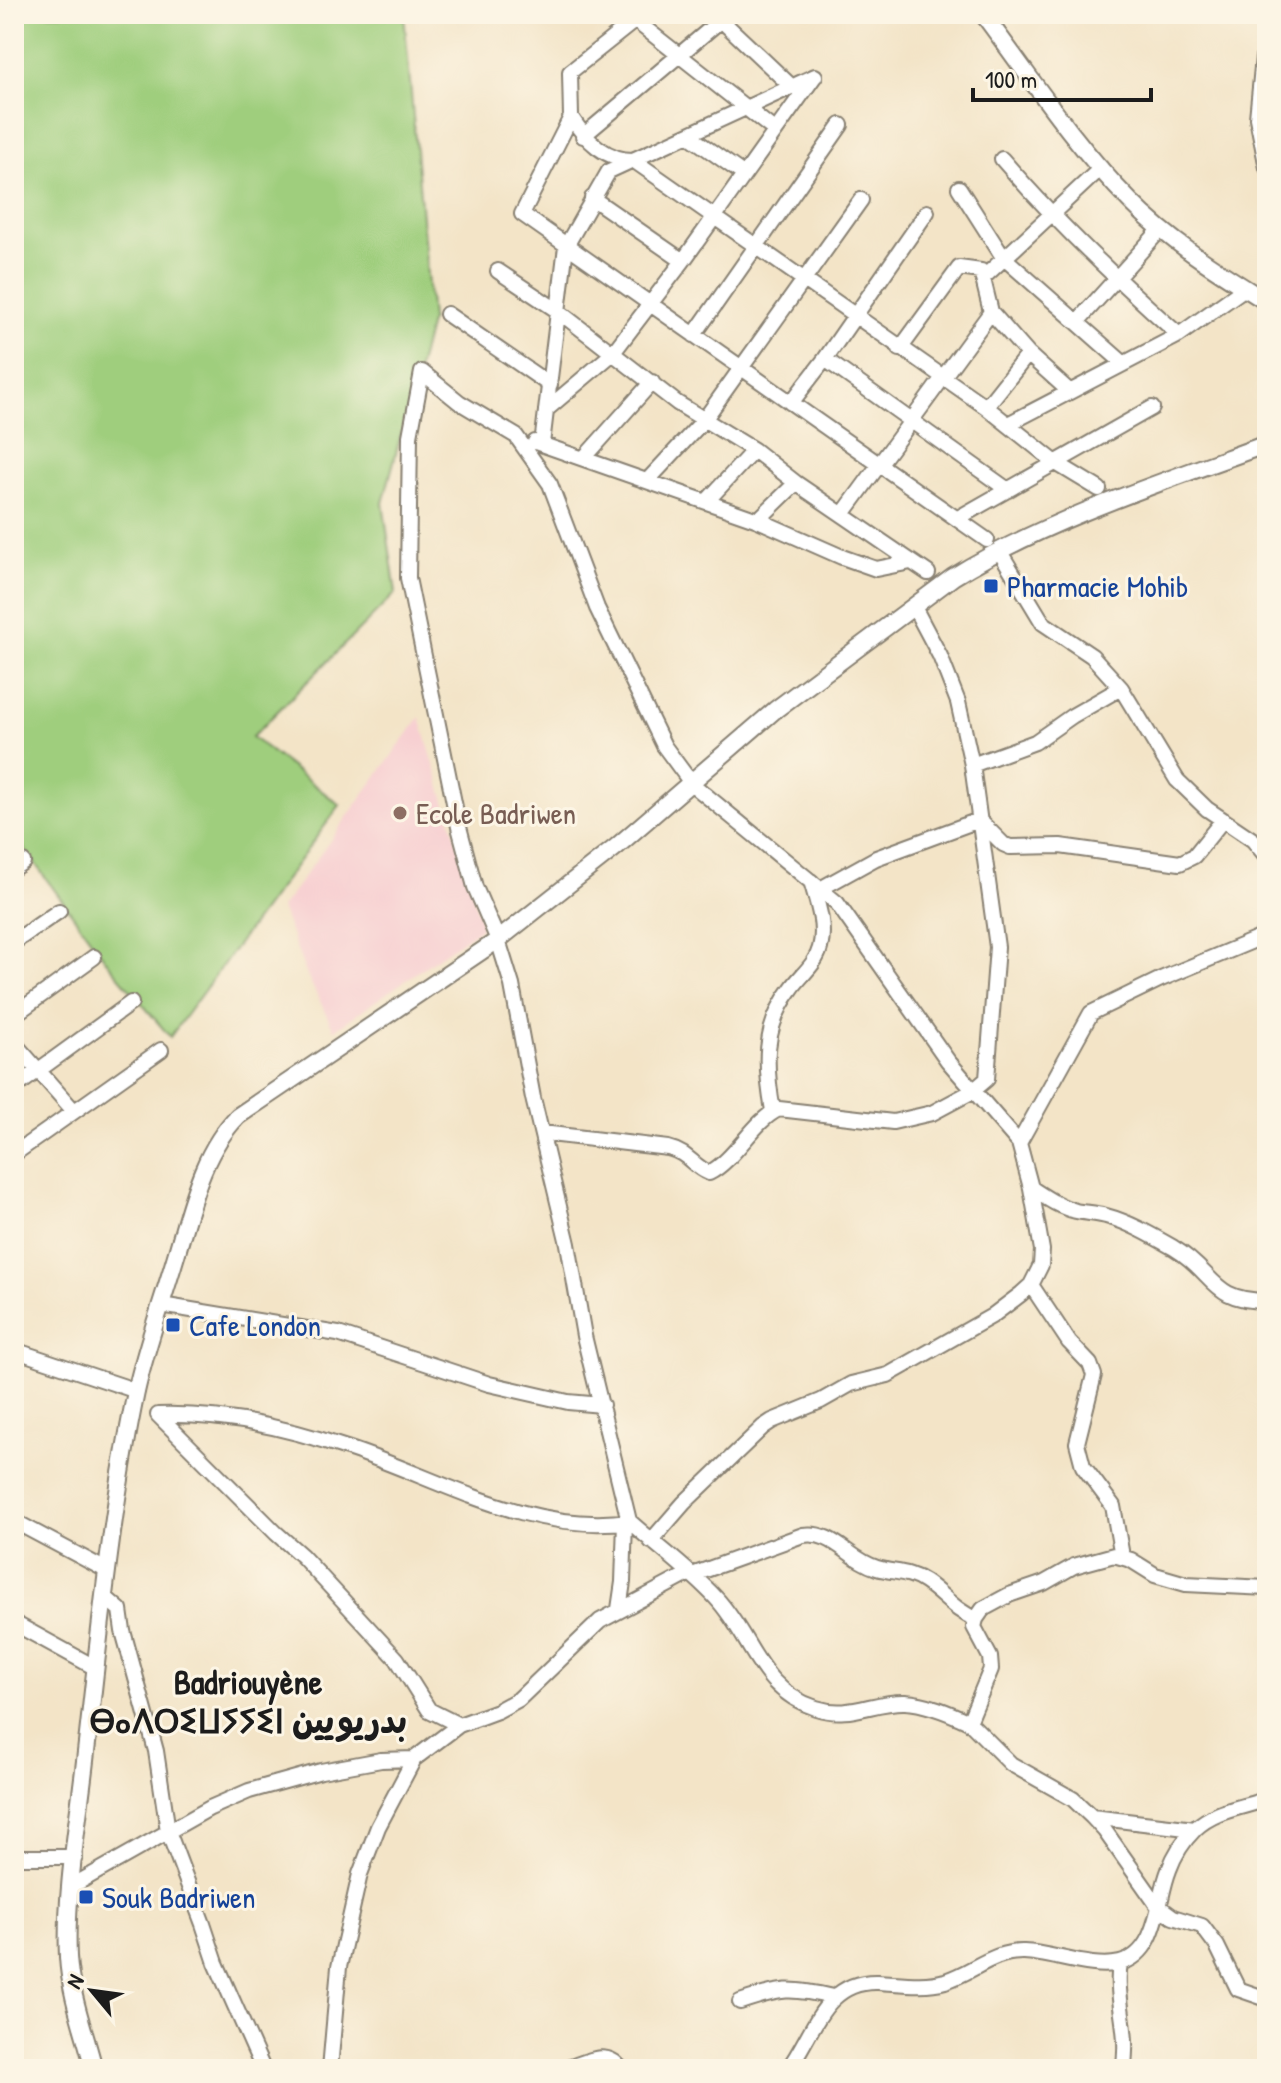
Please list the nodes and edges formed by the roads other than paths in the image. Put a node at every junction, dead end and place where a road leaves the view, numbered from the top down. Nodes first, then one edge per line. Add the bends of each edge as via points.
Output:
1 (983, 14) edge
2 (635, 16) edge
3 (724, 17) edge
4 (679, 55) junction
5 (1266, 55) edge
6 (791, 86) junction
7 (747, 108) junction
8 (571, 117) junction
9 (1262, 119) edge
10 (841, 125) dead end
11 (774, 130) junction
12 (688, 135) junction
13 (583, 136) junction
14 (1002, 159) dead end
15 (633, 160) junction
16 (1101, 168) junction
17 (1267, 168) edge
18 (743, 174) junction
19 (959, 188) dead end
20 (592, 198) junction
21 (861, 200) dead end
22 (927, 212) dead end
23 (1049, 214) junction
24 (713, 217) junction
25 (1161, 229) junction
26 (566, 246) junction
27 (755, 247) junction
28 (1003, 257) junction
29 (683, 261) junction
30 (498, 271) dead end
31 (983, 278) junction
32 (1115, 279) junction
33 (803, 281) junction
34 (1245, 288) junction
35 (1267, 302) edge
36 (650, 305) junction
37 (558, 311) junction
38 (991, 312) junction
39 (447, 314) dead end
40 (855, 315) junction
41 (1077, 322) junction
42 (694, 335) junction
43 (1179, 335) junction
44 (900, 349) junction
45 (612, 354) junction
46 (1028, 354) junction
47 (825, 359) junction
48 (1122, 362) junction
49 (741, 369) junction
50 (943, 378) junction
51 (652, 382) junction
52 (550, 385) junction
53 (1069, 391) junction
54 (791, 403) junction
55 (986, 407) junction
56 (1152, 408) dead end
57 (546, 410) junction
58 (704, 420) junction
59 (912, 421) junction
60 (1008, 424) junction
61 (516, 436) junction
62 (542, 444) junction
63 (1267, 444) edge
64 (754, 450) junction
65 (584, 458) junction
66 (1056, 463) junction
67 (879, 466) junction
68 (648, 480) junction
69 (796, 483) junction
70 (1099, 489) dead end
71 (1008, 490) junction
72 (707, 501) junction
73 (843, 514) junction
74 (958, 518) junction
75 (758, 520) junction
76 (993, 546) junction
77 (911, 562) junction
78 (928, 573) dead end
79 (914, 607) junction
80 (1121, 688) junction
81 (972, 765) junction
82 (692, 784) junction
83 (979, 820) junction
84 (1222, 821) junction
85 (1267, 857) edge
86 (815, 885) junction
87 (59, 911) dead end
88 (1267, 935) edge
89 (498, 940) junction
90 (14, 942) edge
91 (94, 957) dead end
92 (131, 1003) dead end
93 (14, 1015) edge
94 (14, 1043) edge
95 (161, 1050) dead end
96 (37, 1071) junction
97 (14, 1088) edge
98 (973, 1091) junction
99 (74, 1111) junction
100 (773, 1111) junction
101 (542, 1133) junction
102 (1019, 1143) junction
103 (14, 1154) edge
104 (1031, 1188) junction
105 (1031, 1285) junction
106 (1267, 1301) edge
107 (161, 1305) junction
108 (14, 1350) edge
109 (137, 1391) junction
110 (602, 1405) junction
111 (133, 1411) junction
112 (158, 1415) junction
113 (14, 1521) edge
114 (627, 1521) junction
115 (651, 1541) junction
116 (1122, 1556) junction
117 (106, 1570) junction
118 (691, 1574) junction
119 (1267, 1588) edge
120 (105, 1597) junction
121 (619, 1609) junction
122 (976, 1619) junction
123 (14, 1623) edge
124 (96, 1668) junction
125 (969, 1722) junction
126 (459, 1725) junction
127 (414, 1759) junction
128 (1264, 1805) edge
129 (1092, 1817) junction
130 (1195, 1829) junction
131 (168, 1831) junction
132 (14, 1857) edge
133 (75, 1857) junction
134 (72, 1886) junction
135 (1158, 1906) junction
136 (1120, 1963) junction
137 (833, 1997) junction
138 (1267, 1999) edge
139 (740, 2002) dead end
140 (94, 2069) edge
141 (263, 2069) edge
142 (330, 2069) edge
143 (565, 2069) edge
144 (621, 2069) edge
145 (788, 2069) edge
146 (1123, 2069) edge

1 - 16 street
2 - 4 street
2 - 8 street via 570,72
3 - 4 street
3 - 6 street
4 - 7 street
4 - 13 street
5 - 9 street
6 - 7 street
6 - 11 street via 815,76
7 - 11 street
7 - 12 street
8 - 13 street
8 - 26 street via 522,214
9 - 17 street
10 - 27 street
11 - 18 street
12 - 15 street
12 - 18 street
13 - 15 street via 617,160
14 - 23 street
15 - 20 street via 609,171
15 - 24 street
16 - 23 street
16 - 25 street
18 - 24 street
19 - 28 street
20 - 26 street
20 - 29 street
21 - 33 street
22 - 40 street
23 - 28 street
23 - 32 street
24 - 27 street
24 - 29 street
25 - 32 street
25 - 34 street
26 - 36 street
26 - 37 street
27 - 33 street
27 - 42 street
28 - 31 street
28 - 41 street
29 - 36 street
30 - 37 street
31 - 38 street
31 - 44 street via 981,271 959,268
32 - 41 street
32 - 43 street
33 - 40 street
33 - 49 street
34 - 35 street
34 - 43 street
36 - 42 street
36 - 45 street
37 - 45 street
37 - 52 street
38 - 46 street
38 - 50 street
39 - 52 street
40 - 44 street
40 - 47 street
41 - 48 street
42 - 49 street
43 - 48 street
44 - 50 street
45 - 51 street
45 - 57 street
46 - 53 street
46 - 55 street
47 - 54 street
47 - 59 street
48 - 53 street
49 - 54 street
49 - 58 street
50 - 55 street
50 - 59 street
51 - 58 street
51 - 65 street
52 - 57 street
53 - 60 street
54 - 67 street
55 - 60 street
56 - 66 street
57 - 62 street
58 - 64 street
58 - 68 street
59 - 67 street
59 - 71 street
60 - 66 street
61 - 62 street
61 - 82 street via 550,484 616,649 664,746
61 - 89 street via 422,372 410,436 408,578 459,827 475,887
62 - 65 street
63 - 76 street
64 - 69 street
64 - 72 street
65 - 68 street
66 - 70 street
66 - 71 street
67 - 73 street
67 - 74 street
68 - 72 street
69 - 73 street
69 - 75 street
71 - 74 street
72 - 75 street
73 - 77 street
74 - 76 street
75 - 77 street via 876,569
76 - 79 street
76 - 80 street via 1043,623 1092,656
77 - 78 street
79 - 81 street via 958,702
79 - 82 street via 775,710
80 - 81 street via 1035,742
80 - 84 street via 1177,780
81 - 83 street
82 - 86 street
82 - 89 street
83 - 84 street via 1010,847 1060,846 1180,863 1194,856
83 - 86 street
83 - 98 street via 997,947 989,1071
84 - 85 street via 1243,832
86 - 98 street via 855,926
86 - 100 street via 821,947 780,1007 768,1038
87 - 90 street
88 - 102 street via 1091,1013
89 - 101 street
89 - 107 street via 224,1130 198,1183
91 - 93 street
92 - 96 street
94 - 96 street
95 - 99 street
96 - 97 street
96 - 99 street
98 - 100 street via 932,1113 893,1122
98 - 102 street
99 - 103 street
100 - 101 street via 709,1173 684,1153 668,1148
101 - 110 street
102 - 104 street
104 - 105 street via 1042,1250
104 - 106 street via 1074,1211 1107,1216 1172,1247 1193,1260 1223,1293
105 - 115 street via 992,1316 921,1358 888,1375 851,1384 763,1427
105 - 116 street via 1094,1375 1077,1443 1083,1466 1113,1506
107 - 109 street
107 - 110 street via 338,1334 489,1384
108 - 109 street
109 - 111 street
110 - 114 street
111 - 112 street
111 - 117 street
112 - 114 street via 217,1417 291,1432 535,1516 575,1523
112 - 126 street via 302,1556 397,1659 429,1710
113 - 117 street
114 - 115 street
114 - 121 street
115 - 118 street
116 - 119 street via 1155,1575 1186,1584
116 - 122 street via 1074,1566 994,1603
117 - 120 street
118 - 121 street
118 - 122 street via 815,1534 878,1569 924,1581 955,1609
118 - 125 street via 732,1618 762,1669 799,1702 834,1713 905,1702
120 - 124 street
120 - 131 street via 120,1610 156,1751
121 - 126 street via 579,1639 519,1699
122 - 125 street via 974,1627 991,1669
123 - 124 street
124 - 133 street
125 - 129 street via 1011,1764 1073,1799
126 - 127 street
127 - 131 street via 381,1760 285,1779 236,1796
127 - 142 street via 360,1874 339,1967
128 - 130 street via 1226,1810
129 - 130 street
129 - 135 street
130 - 135 street via 1168,1871
131 - 134 street
131 - 141 street via 216,1963
132 - 133 street
133 - 134 street
134 - 140 street via 68,1960
135 - 136 street via 1145,1944
135 - 138 street via 1202,1926 1234,1985
136 - 137 street via 1015,1952 986,1959 944,1981 860,1983
136 - 146 street via 1126,2033
137 - 139 street via 776,1990
137 - 145 street
143 - 144 street via 604,2057

